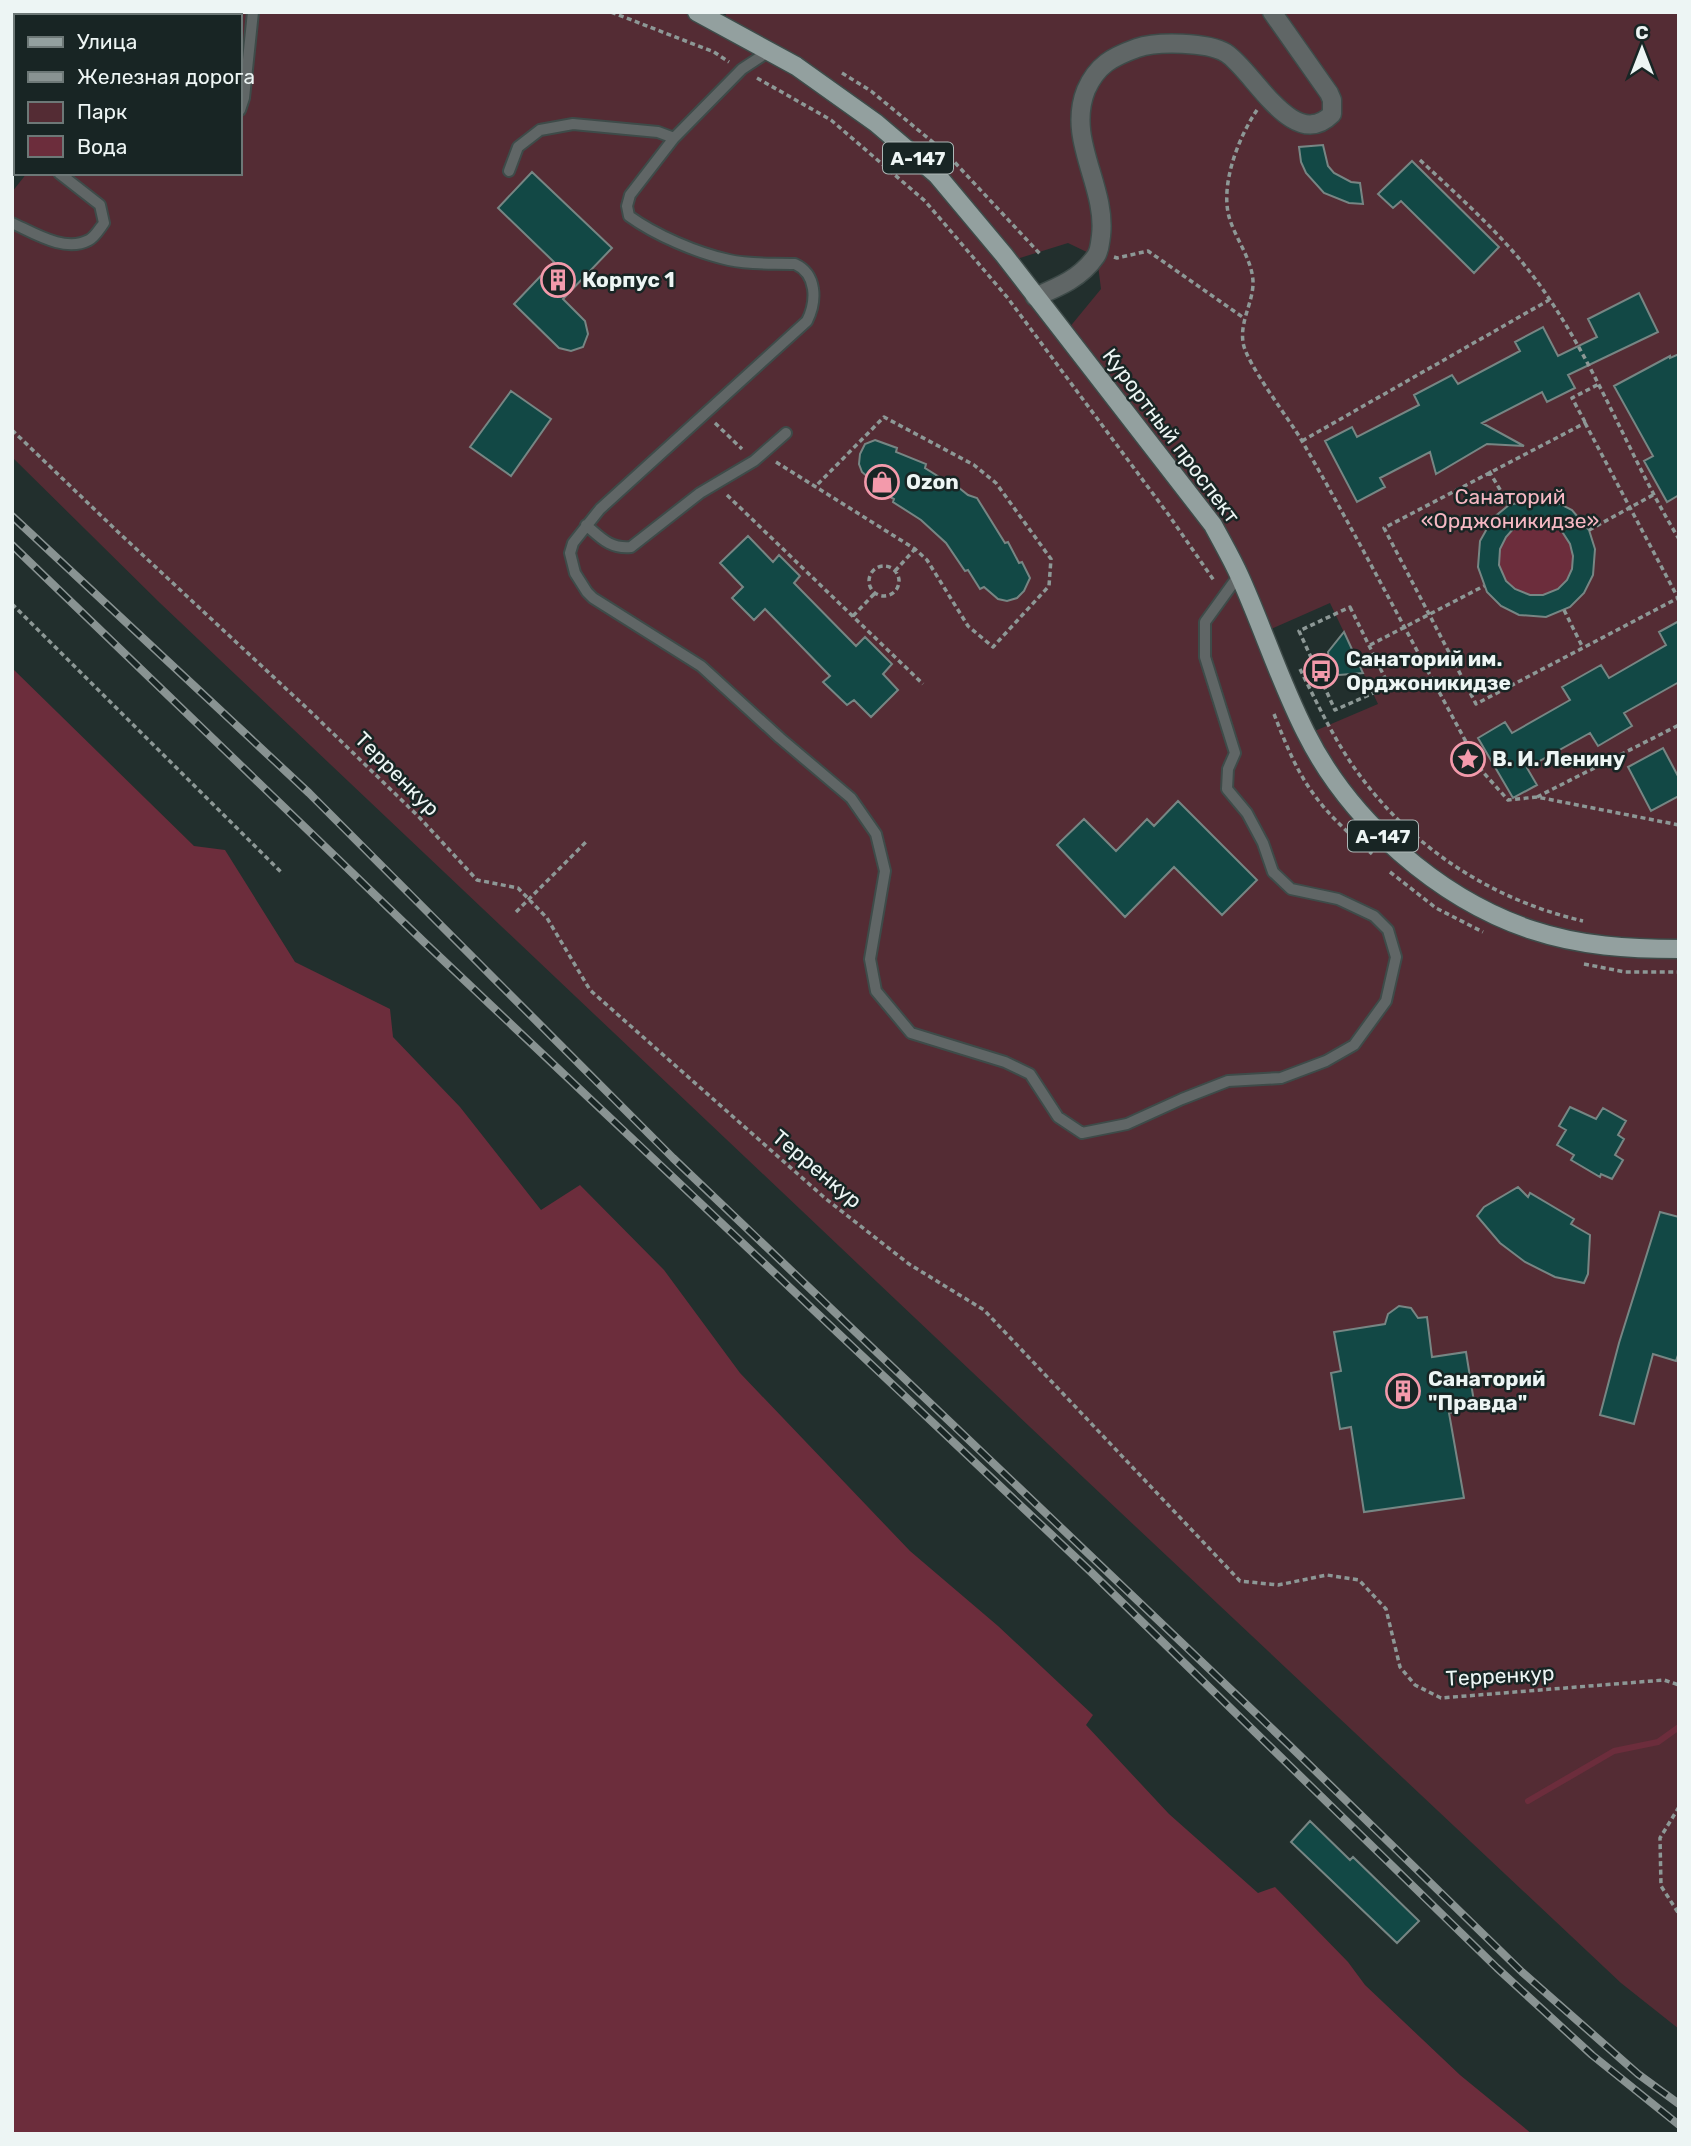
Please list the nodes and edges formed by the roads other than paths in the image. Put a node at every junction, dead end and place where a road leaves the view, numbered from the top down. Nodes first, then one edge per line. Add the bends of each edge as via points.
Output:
1 (253, 12) edge
2 (1272, 12) edge
3 (700, 13) edge
4 (771, 50) junction
5 (242, 104) edge
6 (674, 138) junction
7 (509, 171) dead end
8 (62, 175) edge
9 (12, 223) edge
10 (1035, 297) junction
11 (786, 433) dead end
12 (586, 525) junction
13 (1239, 575) junction
14 (1679, 949) edge

1 - 5 lane
2 - 10 street via 1328,93 1332,114 1323,123 1308,126 1292,118 1227,54 1199,46 1142,46 1115,55 1093,75 1081,105 1082,145 1102,216 1100,249 1071,282
3 - 4 main road, Курортный проспект / А-147
4 - 6 lane via 742,69
4 - 10 main road, Курортный проспект / А-147 via 876,123 937,175
6 - 7 lane via 658,132 573,124 540,130 518,147
6 - 12 lane via 630,195 629,216 731,261 802,267 810,277 814,306 807,321
8 - 9 lane via 100,205 104,223 91,240 59,243
10 - 13 main road, Курортный проспект / А-147 via 1213,525
11 - 12 lane via 754,461 631,547 607,544
12 - 13 lane via 573,543 570,562 593,598 701,666 851,798 876,834 885,871 870,959 876,991 911,1033 1030,1074 1058,1117 1082,1133 1128,1125 1228,1081 1281,1078 1326,1061 1354,1045 1386,1001 1396,957 1388,930 1374,916 1338,900 1291,889 1273,872 1247,813 1227,789 1235,753 1205,657 1205,622
13 - 14 main road, Курортный проспект / А-147 via 1307,736 1348,799 1391,845 1474,906 1532,930 1609,946

